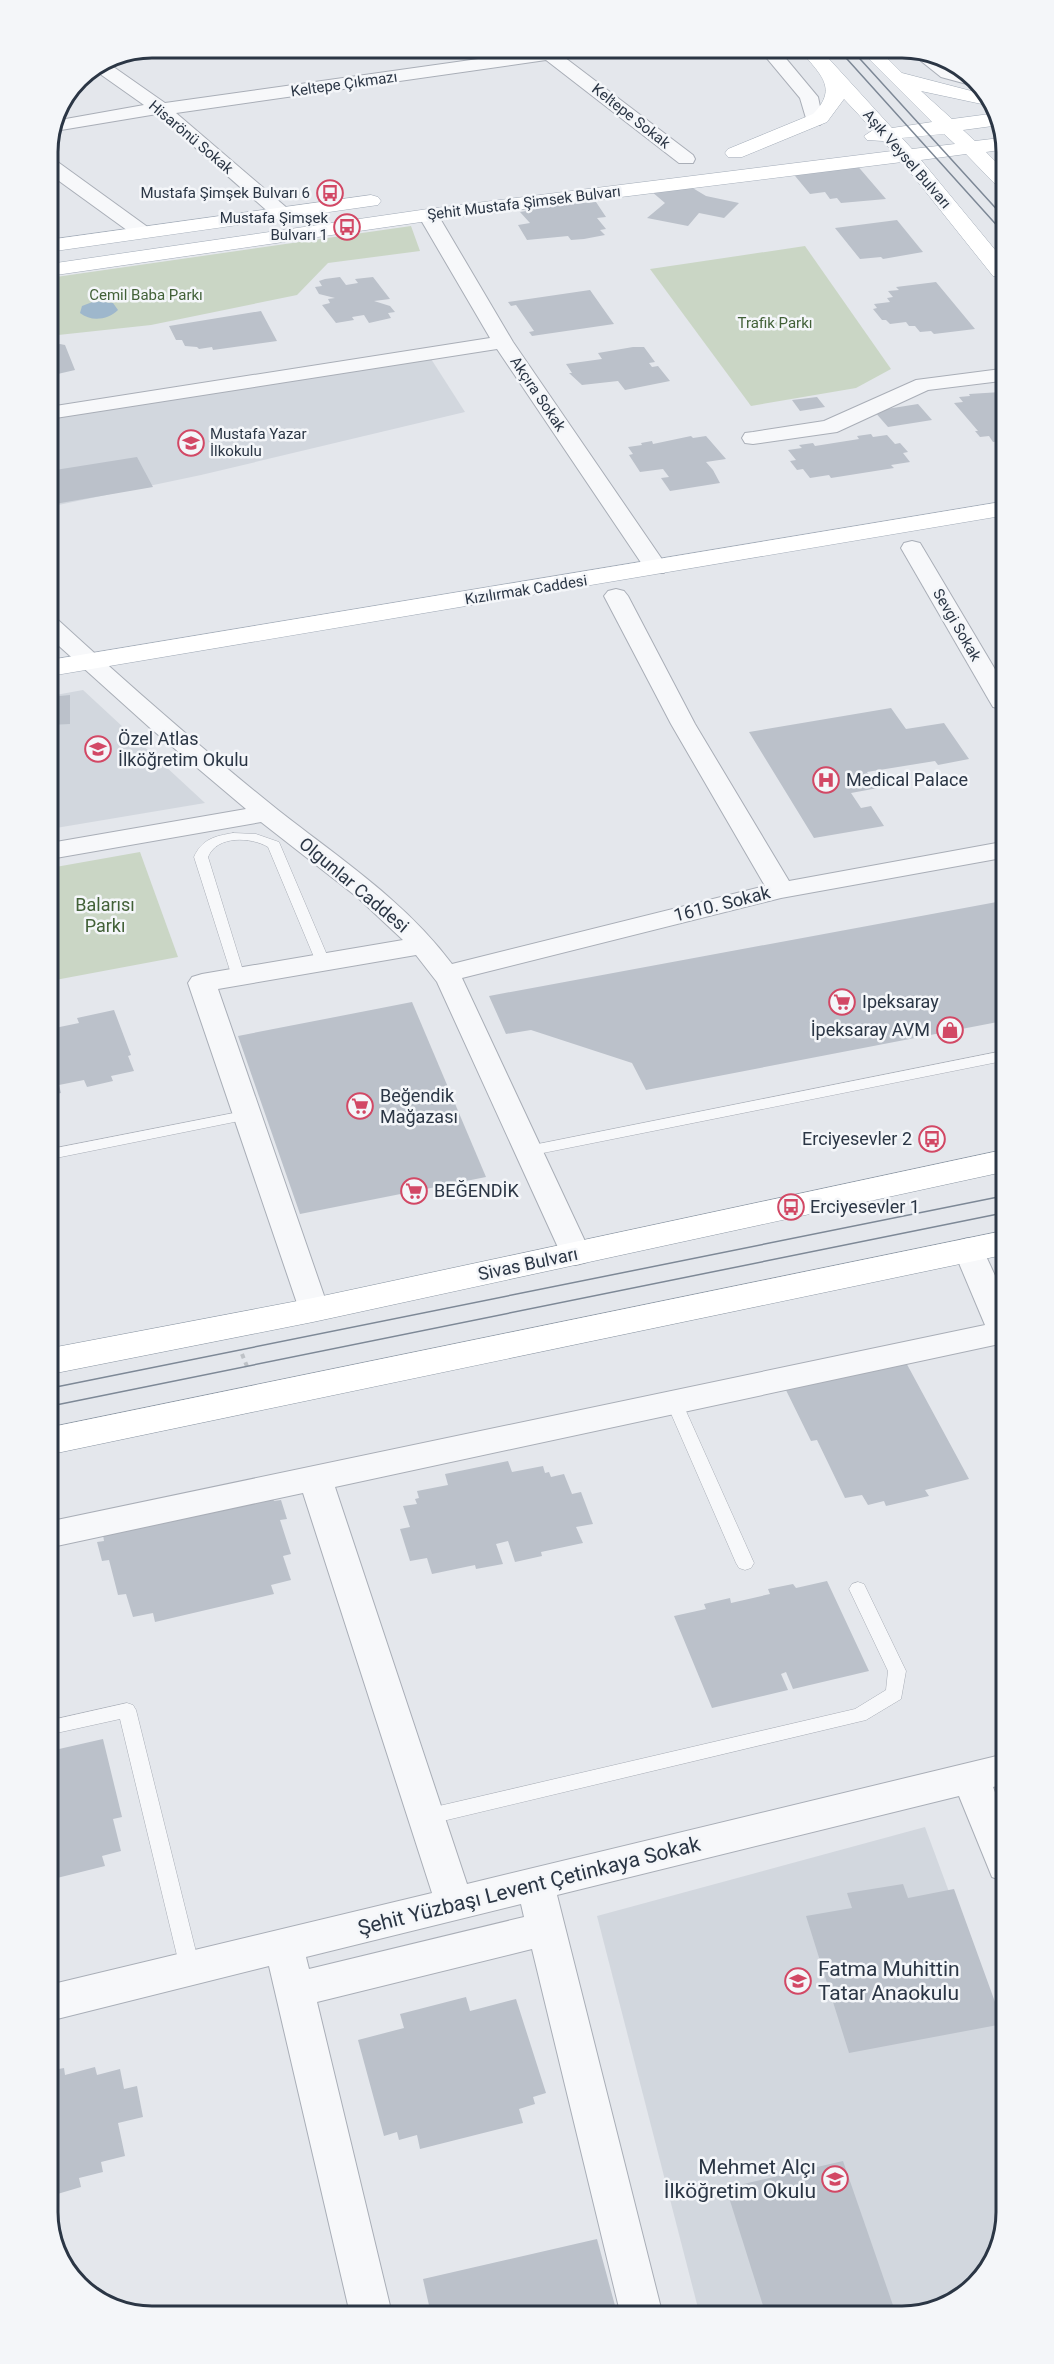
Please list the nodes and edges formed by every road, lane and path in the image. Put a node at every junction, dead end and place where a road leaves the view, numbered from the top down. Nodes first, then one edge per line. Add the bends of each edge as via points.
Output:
1 (509, 58) edge
2 (563, 59) edge
3 (776, 59) edge
4 (817, 59) edge
5 (878, 59) edge
6 (939, 66) edge
7 (107, 71) edge
8 (831, 75) junction
9 (893, 75) junction
10 (957, 77) edge
11 (978, 98) edge
12 (160, 108) junction
13 (990, 120) edge
14 (814, 121) junction
15 (63, 125) edge
16 (948, 126) junction
17 (888, 134) junction
18 (853, 138) dead end
19 (806, 144) dead end
20 (995, 145) edge
21 (974, 148) junction
22 (906, 154) junction
23 (711, 156) junction
24 (663, 162) dead end
25 (59, 172) edge
26 (996, 174) edge
27 (395, 197) dead end
28 (280, 212) junction
29 (428, 215) junction
30 (142, 232) junction
31 (59, 242) edge
32 (996, 265) edge
33 (59, 269) edge
34 (503, 342) junction
35 (996, 376) edge
36 (59, 411) edge
37 (753, 438) dead end
38 (996, 510) edge
39 (996, 533) edge
40 (912, 548) junction
41 (656, 568) junction
42 (616, 596) junction
43 (59, 633) edge
44 (90, 663) junction
45 (59, 667) edge
46 (112, 681) junction
47 (59, 688) edge
48 (996, 692) edge
49 (267, 813) junction
50 (280, 837) junction
51 (59, 849) edge
52 (996, 851) edge
53 (781, 890) junction
54 (422, 945) junction
55 (323, 962) junction
56 (445, 974) junction
57 (238, 977) junction
58 (996, 1057) edge
59 (249, 1115) junction
60 (528, 1151) junction
61 (59, 1153) edge
62 (996, 1163) edge
63 (996, 1244) edge
64 (968, 1249) junction
65 (576, 1254) junction
66 (312, 1310) junction
67 (996, 1314) edge
68 (232, 1326) junction
69 (996, 1334) edge
70 (58, 1360) edge
71 (259, 1398) junction
72 (674, 1402) junction
73 (58, 1440) edge
74 (315, 1478) junction
75 (58, 1533) edge
76 (745, 1563) dead end
77 (858, 1589) dead end
78 (58, 1726) edge
79 (988, 1774) edge
80 (426, 1817) junction
81 (996, 1817) edge
82 (535, 1884) junction
83 (455, 1904) junction
84 (546, 1929) junction
85 (284, 1946) junction
86 (190, 1968) junction
87 (294, 1990) junction
88 (58, 2001) edge
89 (369, 2305) edge
90 (639, 2306) edge

1 - 12 street, Keltepe Çıkmazı
2 - 23 street, Keltepe Sokak
3 - 14 street via 808,97
4 - 8 main road, Aşık Veysel Bulvarı
5 - 9 main road
6 - 10 street
7 - 12 street, Hisarönü Sokak
8 - 14 main road via 836,96 828,110
8 - 17 main road, Aşık Veysel Bulvarı
9 - 11 main road
9 - 16 main road
12 - 15 street, Keltepe Çıkmazı
12 - 28 street, Hisarönü Sokak
13 - 16 main road
14 - 23 main road
16 - 17 main road
16 - 21 main road
17 - 18 main road
17 - 22 main road, Aşık Veysel Bulvarı
19 - 23 main road
20 - 21 main road, Şehit Mustafa Şimsek Bulvarı
21 - 22 main road, Şehit Mustafa Şimsek Bulvarı
21 - 26 main road
22 - 29 main road, Şehit Mustafa Şimsek Bulvarı
22 - 32 main road, Aşık Veysel Bulvarı
23 - 24 main road
25 - 30 street
27 - 28 main road
28 - 30 main road
29 - 33 main road, Şehit Mustafa Şimsek Bulvarı
29 - 34 street, Akçıra Sokak
30 - 31 main road
34 - 36 street
34 - 41 street, Akçıra Sokak
35 - 37 street via 923,384 829,427
38 - 41 main road, Kızılırmak Caddesi
39 - 40 main road, Kızılırmak Caddesi
40 - 42 main road, Kızılırmak Caddesi
40 - 48 street, Sevgi Sokak
41 - 44 main road, Kızılırmak Caddesi
42 - 46 main road, Kızılırmak Caddesi
42 - 53 street via 683,724
43 - 44 street, Olgunlar Caddesi
44 - 45 main road, Kızılırmak Caddesi
44 - 46 street, Olgunlar Caddesi
46 - 47 main road, Kızılırmak Caddesi
46 - 49 street, Olgunlar Caddesi
49 - 50 street, Olgunlar Caddesi
49 - 51 street
50 - 54 street, Olgunlar Caddesi via 381,905
50 - 55 lane
50 - 57 lane via 228,839 211,843 202,851
52 - 53 street, 1610. Sokak
53 - 56 street, 1610. Sokak
54 - 55 street
54 - 56 street, Olgunlar Caddesi
55 - 57 street
56 - 60 street, Olgunlar Caddesi
57 - 59 street via 202,983
58 - 60 lane
59 - 61 lane
59 - 66 street
60 - 65 street, Olgunlar Caddesi
62 - 65 main road, Sivas Bulvarı
63 - 64 main road
64 - 67 street
64 - 71 main road
65 - 66 main road, Sivas Bulvarı
66 - 68 main road, Sivas Bulvarı
68 - 70 main road, Sivas Bulvarı
68 - 71 path
69 - 72 street
71 - 73 main road
72 - 74 street
72 - 76 lane
74 - 75 street
74 - 80 street
77 - 80 lane via 897,1671 895,1694 860,1715
78 - 86 lane via 127,1710
79 - 81 street
79 - 82 street, Şehit Yüzbaşı Levent Çetinkaya Sokak
80 - 83 street
82 - 83 street, Şehit Yüzbaşı Levent Çetinkaya Sokak
82 - 84 street
83 - 85 street, Şehit Yüzbaşı Levent Çetinkaya Sokak
84 - 87 street
84 - 90 street
85 - 86 street, Şehit Yüzbaşı Levent Çetinkaya Sokak
85 - 87 street
86 - 88 street, Şehit Yüzbaşı Levent Çetinkaya Sokak
87 - 89 street

